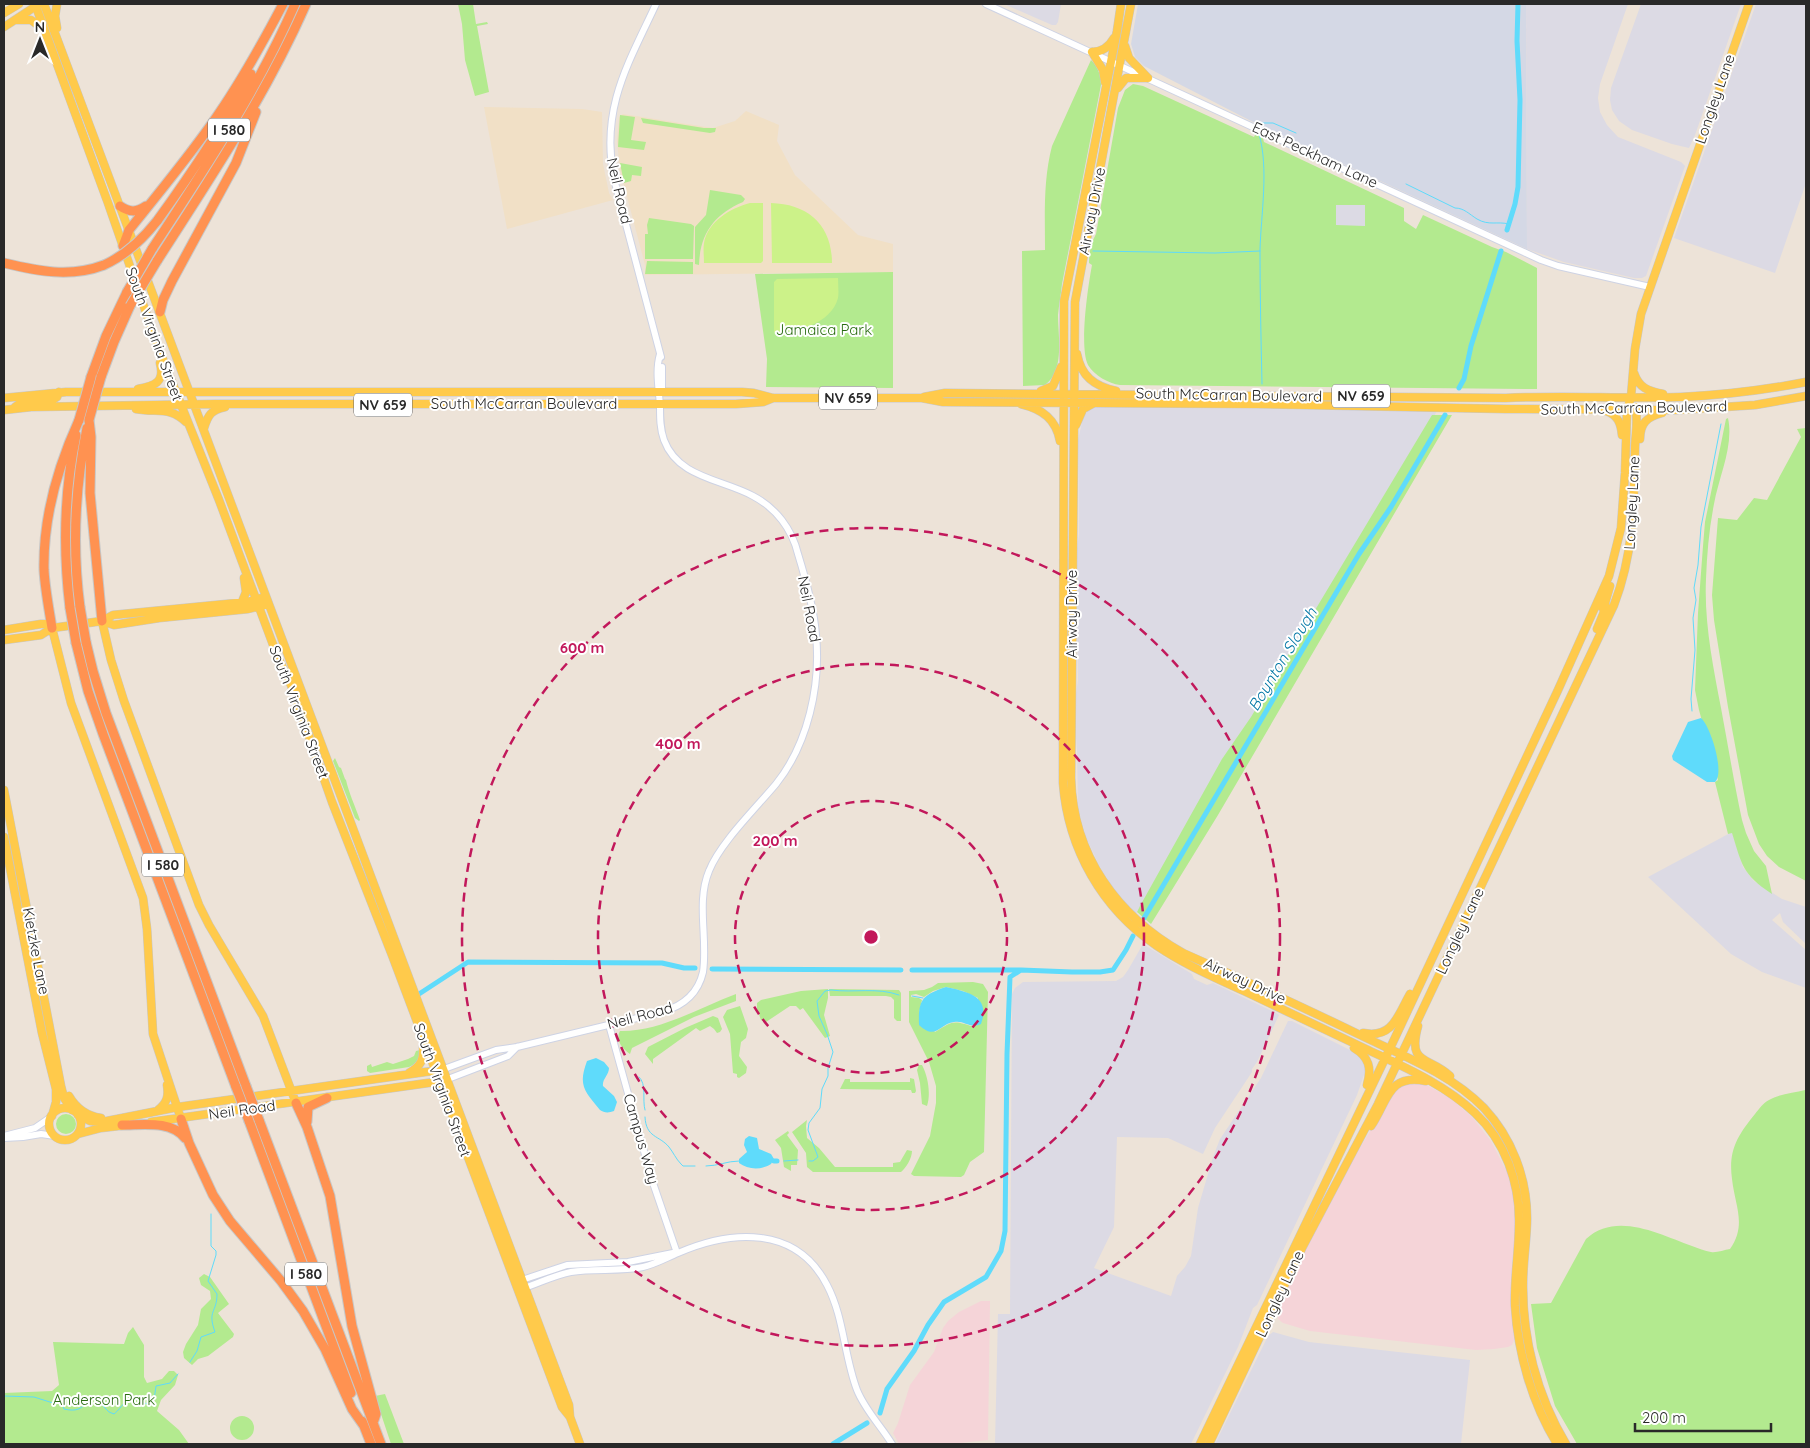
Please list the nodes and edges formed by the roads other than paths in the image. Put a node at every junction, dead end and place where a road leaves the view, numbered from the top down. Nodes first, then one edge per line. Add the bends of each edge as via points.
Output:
1 (10, 4) edge
2 (19, 4) edge
3 (36, 4) edge
4 (44, 4) edge
5 (57, 4) edge
6 (284, 4) edge
7 (295, 4) edge
8 (306, 4) edge
9 (656, 4) edge
10 (986, 4) edge
11 (1121, 4) edge
12 (1131, 4) edge
13 (1749, 4) edge
14 (4, 12) edge
15 (14, 20) junction
16 (4, 27) edge
17 (45, 30) junction
18 (1117, 31) junction
19 (1125, 42) junction
20 (60, 47) junction
21 (1092, 52) junction
22 (1111, 61) junction
23 (1121, 65) junction
24 (270, 77) junction
25 (1148, 78) junction
26 (1105, 94) junction
27 (1115, 94) junction
28 (94, 137) junction
29 (85, 140) junction
30 (155, 198) junction
31 (120, 206) junction
32 (129, 230) junction
33 (124, 250) junction
34 (4, 263) edge
35 (1650, 287) junction
36 (160, 312) junction
37 (153, 332) junction
38 (1074, 332) junction
39 (1064, 359) junction
40 (1633, 368) junction
41 (1806, 382) edge
42 (59, 392) junction
43 (118, 392) junction
44 (175, 392) junction
45 (190, 392) junction
46 (660, 392) junction
47 (1034, 393) junction
48 (1130, 394) junction
49 (1806, 396) edge
50 (1415, 397) junction
51 (1631, 397) junction
52 (1682, 397) junction
53 (4, 398) edge
54 (773, 398) junction
55 (922, 398) junction
56 (1063, 398) junction
57 (1073, 398) junction
58 (1009, 402) junction
59 (1095, 402) junction
60 (195, 404) junction
61 (236, 404) junction
62 (660, 404) junction
63 (181, 405) junction
64 (1331, 405) junction
65 (125, 406) junction
66 (14, 409) junction
67 (4, 410) edge
68 (1600, 410) junction
69 (1626, 410) junction
70 (1636, 410) junction
71 (1677, 410) junction
72 (79, 420) junction
73 (89, 420) junction
74 (189, 426) junction
75 (204, 428) junction
76 (1073, 437) junction
77 (1063, 460) junction
78 (1635, 486) junction
79 (1624, 494) junction
80 (1620, 528) junction
81 (242, 561) junction
82 (242, 602) junction
83 (262, 602) junction
84 (1597, 604) junction
85 (1611, 611) junction
86 (102, 621) junction
87 (52, 628) junction
88 (4, 630) edge
89 (1072, 630) junction
90 (4, 640) edge
91 (1579, 680) junction
92 (1064, 684) junction
93 (1071, 738) junction
94 (4, 790) edge
95 (4, 837) edge
96 (1089, 873) junction
97 (1122, 907) junction
98 (1427, 967) junction
99 (1423, 1009) junction
100 (1308, 1021) junction
101 (609, 1025) junction
102 (1342, 1026) junction
103 (422, 1037) junction
104 (517, 1047) junction
105 (1395, 1052) junction
106 (1391, 1060) junction
107 (163, 1067) junction
108 (444, 1069) junction
109 (435, 1072) junction
110 (60, 1073) junction
111 (405, 1075) junction
112 (448, 1079) junction
113 (439, 1082) junction
114 (1435, 1084) junction
115 (1462, 1089) junction
116 (292, 1091) junction
117 (327, 1098) junction
118 (296, 1103) junction
119 (178, 1107) junction
120 (1360, 1108) junction
121 (156, 1111) junction
122 (75, 1112) junction
123 (51, 1116) junction
124 (181, 1119) junction
125 (119, 1122) junction
126 (307, 1127) junction
127 (78, 1134) junction
128 (55, 1136) junction
129 (4, 1137) edge
130 (1360, 1139) junction
131 (188, 1142) junction
132 (677, 1253) junction
133 (520, 1285) junction
134 (369, 1424) junction
135 (371, 1444) edge
136 (381, 1444) edge
137 (580, 1444) edge
138 (892, 1444) edge
139 (1200, 1444) edge
140 (1209, 1444) edge
141 (1557, 1444) edge
142 (1566, 1444) edge

1 - 14 main road
2 - 14 main road
3 - 15 main road
3 - 17 main road, South Virginia Street
4 - 20 main road, South Virginia Street
5 - 20 main road via 55,16
6 - 30 highway via 232,93
6 - 33 highway, bridge via 257,62 195,167 138,244
7 - 72 highway, I 580, bridge via 237,117 127,292 106,336
8 - 24 highway, I 580
9 - 46 street, Neil Road via 618,90 612,114 610,150 614,179 660,354
10 - 21 street, East Peckham Lane
11 - 18 main road, Airway Drive
12 - 19 main road, Airway Drive
13 - 35 main road, Longley Lane
15 - 16 main road
15 - 17 main road via 31,20
17 - 29 main road, South Virginia Street
18 - 21 main road via 1105,49
18 - 22 main road, Airway Drive
19 - 23 main road, Airway Drive
19 - 25 main road via 1129,58
20 - 28 main road, South Virginia Street
21 - 22 street, East Peckham Lane
21 - 26 main road via 1104,72
22 - 23 street, East Peckham Lane
22 - 26 main road, Airway Drive
23 - 25 street, East Peckham Lane
23 - 27 main road, Airway Drive
24 - 36 highway via 236,163 172,281
24 - 73 highway, I 580, bridge via 234,141 130,306 101,377
25 - 27 main road via 1126,78
25 - 35 street, East Peckham Lane via 1548,263
26 - 39 main road, Airway Drive via 1066,291
27 - 38 main road, Airway Drive via 1078,283
28 - 29 main road
28 - 31 main road, South Virginia Street
29 - 33 main road, South Virginia Street
30 - 31 highway via 136,212
30 - 32 highway
31 - 32 main road, South Virginia Street
32 - 33 highway
32 - 36 main road, South Virginia Street
33 - 34 highway, bridge via 104,265 81,272 58,273
33 - 37 main road, South Virginia Street
35 - 40 main road, Longley Lane via 1638,332
36 - 45 main road, South Virginia Street
37 - 43 main road via 162,368 160,378 154,385
37 - 44 main road, South Virginia Street
38 - 48 main road via 1078,361 1087,378 1105,388
38 - 57 main road, Airway Drive
39 - 47 main road via 1053,386
39 - 56 main road, Airway Drive
40 - 51 main road, Longley Lane
40 - 52 main road via 1637,380 1646,390
41 - 52 main road, South McCarran Boulevard / NV 659
42 - 43 main road, South McCarran Boulevard / NV 659
42 - 53 main road, South McCarran Boulevard / NV 659
42 - 66 main road via 54,399 22,402
43 - 44 main road, South McCarran Boulevard / NV 659
44 - 45 main road, South McCarran Boulevard / NV 659
44 - 63 main road, South Virginia Street
45 - 46 main road, South McCarran Boulevard / NV 659
45 - 60 main road, South Virginia Street
46 - 54 main road, South McCarran Boulevard / NV 659 via 742,392
46 - 62 street, Neil Road
47 - 55 main road, South McCarran Boulevard / NV 659 via 945,393
47 - 56 main road, South McCarran Boulevard / NV 659
48 - 50 main road, South McCarran Boulevard / NV 659
48 - 57 main road, South McCarran Boulevard / NV 659
49 - 71 main road, South McCarran Boulevard / NV 659 via 1755,405
50 - 51 main road, South McCarran Boulevard / NV 659
50 - 64 main road via 1388,401 1340,400
51 - 52 main road, South McCarran Boulevard / NV 659
51 - 69 main road, Longley Lane
51 - 70 main road, Longley Lane
54 - 55 main road, South McCarran Boulevard / NV 659
54 - 62 main road, South McCarran Boulevard / NV 659 via 745,404
55 - 58 main road, South McCarran Boulevard / NV 659 via 943,402
56 - 57 main road, South McCarran Boulevard / NV 659
56 - 58 main road, South McCarran Boulevard / NV 659
56 - 77 main road, Airway Drive
57 - 59 main road, South McCarran Boulevard / NV 659
57 - 76 main road, Airway Drive
58 - 77 main road via 1034,408 1049,417 1058,432
59 - 64 main road, South McCarran Boulevard / NV 659
59 - 76 main road via 1081,411
60 - 61 main road, South McCarran Boulevard / NV 659
60 - 63 main road, South McCarran Boulevard / NV 659
60 - 75 main road, South Virginia Street
61 - 62 main road, South McCarran Boulevard / NV 659
61 - 75 main road via 208,414
62 - 101 street, Neil Road via 664,439 682,465 695,474 760,499 789,531 798,553 814,620 816,670 806,726 789,764 717,854 708,873 704,897 704,967 700,983 687,1000 676,1007
63 - 65 main road, South McCarran Boulevard / NV 659
63 - 74 main road, South Virginia Street
64 - 68 main road, South McCarran Boulevard / NV 659
65 - 66 main road, South McCarran Boulevard / NV 659
65 - 74 main road via 150,412 171,411
66 - 67 main road, South McCarran Boulevard / NV 659
68 - 69 main road, South McCarran Boulevard / NV 659
68 - 79 main road via 1610,413 1620,424
69 - 70 main road, South McCarran Boulevard / NV 659
69 - 79 main road, Longley Lane
70 - 71 main road, South McCarran Boulevard / NV 659
70 - 78 main road, Longley Lane
71 - 78 main road via 1652,416 1642,425
72 - 87 highway via 62,460 47,529 44,570
72 - 134 highway, I 580, bridge via 70,469 66,561 70,608 88,691 249,1122
73 - 86 highway via 90,493
73 - 134 highway, I 580, bridge via 76,508 76,556 80,607 93,671
74 - 81 main road, South Virginia Street
75 - 83 main road, South Virginia Street
76 - 89 main road, Airway Drive
77 - 92 main road, Airway Drive
78 - 85 main road, Longley Lane via 1629,556
79 - 80 main road, Longley Lane
80 - 84 main road, Longley Lane via 1614,562
80 - 85 main road via 1618,562 1605,603
81 - 82 main road via 246,592
81 - 83 main road, South Virginia Street
82 - 83 main road
82 - 86 main road via 113,615
83 - 86 main road via 114,625
83 - 103 main road, South Virginia Street via 278,658
83 - 108 main road, South Virginia Street
84 - 91 main road via 1604,612 1585,656
84 - 98 main road, Longley Lane
85 - 91 main road, Longley Lane
86 - 87 main road
86 - 116 main road via 124,701 199,905 263,1016
87 - 88 main road via 41,624
87 - 90 main road via 41,636
87 - 107 main road via 71,703 143,898 152,1026
89 - 92 main road
89 - 93 main road, Airway Drive
91 - 99 main road, Longley Lane
92 - 93 main road via 1068,690
92 - 96 main road, Airway Drive via 1063,792 1075,842
93 - 97 main road, Airway Drive via 1071,791 1079,829 1094,865
94 - 110 main road, Kietzke Lane
95 - 123 main road, Kietzke Lane via 56,1089
96 - 97 main road via 1095,875 1111,898
96 - 100 main road, Airway Drive via 1119,915 1159,947 1197,969
97 - 102 main road, Airway Drive via 1154,935 1183,952
98 - 102 main road via 1386,1031 1372,1035
98 - 105 main road, Longley Lane
99 - 105 main road, Longley Lane
99 - 115 main road via 1415,1040 1416,1051 1448,1074
100 - 106 main road, Airway Drive
100 - 120 main road via 1319,1032 1360,1051 1367,1059 1370,1076
101 - 104 street, Neil Road
101 - 132 street, Campus Way via 653,1183
102 - 105 main road, Airway Drive
103 - 109 main road, South Virginia Street
103 - 111 main road via 422,1061
104 - 108 street, Neil Road via 496,1050
104 - 112 street, Neil Road via 508,1056
105 - 106 main road, Longley Lane
105 - 106 main road, Longley Lane
105 - 115 main road, Airway Drive
106 - 114 main road, Airway Drive
106 - 120 main road, Longley Lane
106 - 130 main road, Longley Lane
107 - 119 main road
107 - 121 main road via 168,1094 164,1105
108 - 109 main road, Neil Road
108 - 112 main road, South Virginia Street
109 - 111 main road, Neil Road
109 - 113 main road, South Virginia Street
110 - 122 main road, Kietzke Lane via 62,1093
110 - 125 main road via 67,1094 78,1108
111 - 116 main road, Neil Road
112 - 113 main road, Neil Road
112 - 133 main road, South Virginia Street
113 - 117 main road, Neil Road
113 - 133 main road, South Virginia Street
114 - 130 main road via 1414,1079 1395,1084 1378,1116
114 - 141 main road, Airway Drive via 1458,1098 1484,1122 1499,1144 1511,1172 1519,1212 1515,1296 1520,1343 1533,1393
115 - 142 main road via 1496,1122 1520,1168 1527,1211 1523,1284 1527,1338 1540,1390
116 - 118 main road
116 - 119 main road, Neil Road
117 - 118 main road, Neil Road
117 - 126 highway via 308,1107
118 - 124 main road, Neil Road
118 - 126 highway
119 - 121 main road, Neil Road
119 - 124 main road
120 - 139 main road, Longley Lane
121 - 125 main road, Neil Road
122 - 123 main road via 62,1109
122 - 125 main road, Neil Road via 90,1121
122 - 127 main road via 81,1122
123 - 128 main road via 50,1128
123 - 129 street via 36,1128
124 - 125 main road, Neil Road
124 - 131 highway
125 - 127 main road, Neil Road
125 - 131 highway via 167,1126
126 - 134 highway via 330,1196 352,1326 376,1414
127 - 128 main road via 69,1140
128 - 129 street
130 - 140 main road, Longley Lane via 1305,1241
131 - 134 highway via 205,1182 222,1210 281,1281 313,1327 352,1409
132 - 133 street via 643,1267 569,1272
132 - 138 street via 716,1241 753,1236 781,1243 808,1260 832,1296 860,1396
133 - 137 main road, South Virginia Street via 569,1405
134 - 135 highway, I 580
134 - 136 highway, I 580

